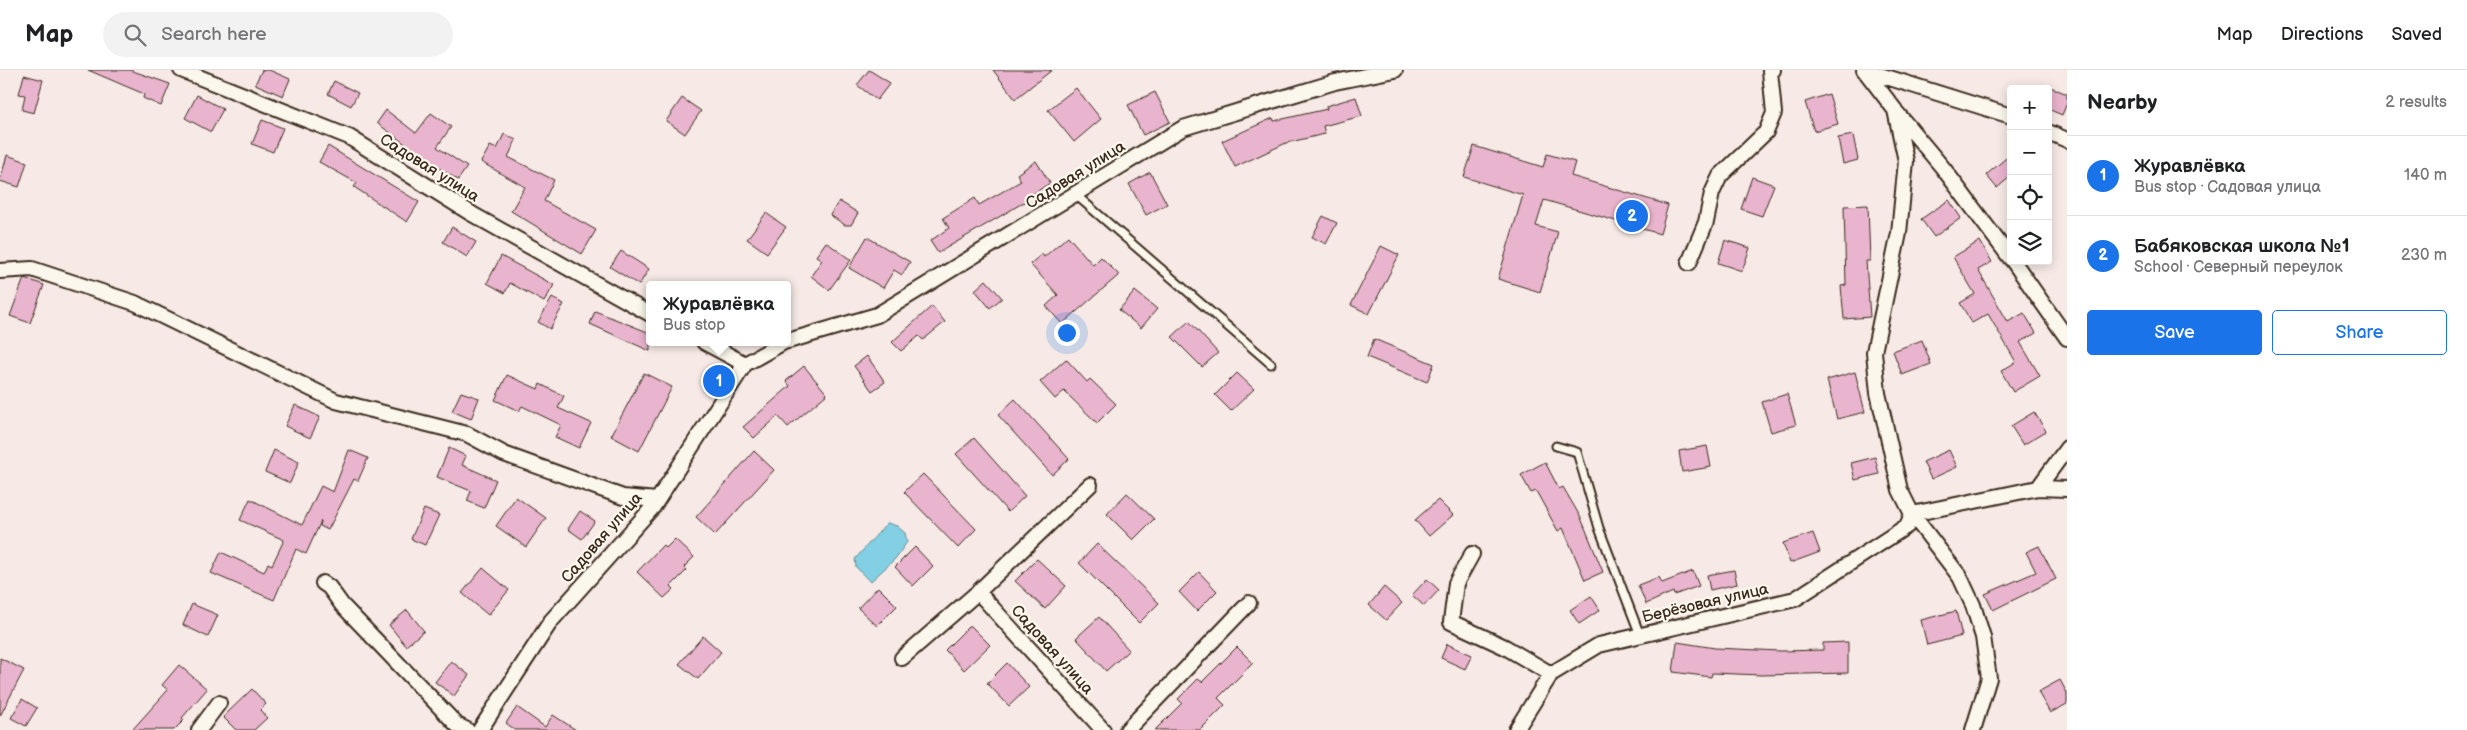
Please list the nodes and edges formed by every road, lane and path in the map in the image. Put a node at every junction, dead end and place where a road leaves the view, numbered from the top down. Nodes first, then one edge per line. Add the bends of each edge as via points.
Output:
1 (180, 70) edge
2 (1395, 70) edge
3 (1771, 70) edge
4 (1864, 70) edge
5 (1895, 110) junction
6 (2007, 115) edge
7 (2052, 134) edge
8 (2067, 140) edge
9 (1076, 195) junction
10 (2007, 253) edge
11 (1689, 263) dead end
12 (2016, 265) edge
13 (0, 271) edge
14 (646, 312) edge
15 (2067, 338) edge
16 (791, 340) edge
17 (711, 346) edge
18 (777, 346) edge
19 (745, 364) junction
20 (1272, 364) dead end
21 (1556, 446) dead end
22 (2067, 448) edge
23 (1090, 485) dead end
24 (2038, 488) junction
25 (2067, 489) edge
26 (657, 500) junction
27 (1912, 514) junction
28 (1472, 554) dead end
29 (323, 584) dead end
30 (978, 592) junction
31 (1249, 603) dead end
32 (1640, 635) junction
33 (902, 658) dead end
34 (1551, 674) junction
35 (219, 703) dead end
36 (1097, 728) edge
37 (198, 730) edge
38 (467, 730) edge
39 (480, 730) edge
40 (1127, 730) edge
41 (1516, 730) edge
42 (1973, 730) edge

1 - 14 street, Садовая улица via 349,137 472,214
2 - 9 street, Садовая улица via 1335,82 1184,128
3 - 11 street via 1774,113 1766,132 1720,176
4 - 5 street
4 - 6 street
5 - 10 street
5 - 27 street via 1906,161 1899,233 1874,352 1878,393 1900,490
7 - 8 street
9 - 16 street, Садовая улица via 877,315
9 - 20 lane
12 - 15 street
13 - 26 street via 32,269 136,303 336,400 466,434 504,454 623,497
17 - 19 street
18 - 19 street, Садовая улица
19 - 26 street, Садовая улица
21 - 32 lane via 1577,452 1599,528
22 - 24 street
23 - 30 street
24 - 25 street
24 - 27 street
26 - 39 street, Садовая улица via 551,621
27 - 32 street, Берёзовая улица via 1907,526 1795,599
27 - 42 street via 1960,577 1983,637 1989,678
28 - 34 street via 1456,583 1451,622 1505,647
29 - 38 street via 457,725
30 - 33 street
30 - 36 street, Садовая улица
31 - 40 street
32 - 34 street, Берёзовая улица via 1599,645
34 - 41 street, Берёзовая улица
35 - 37 street

